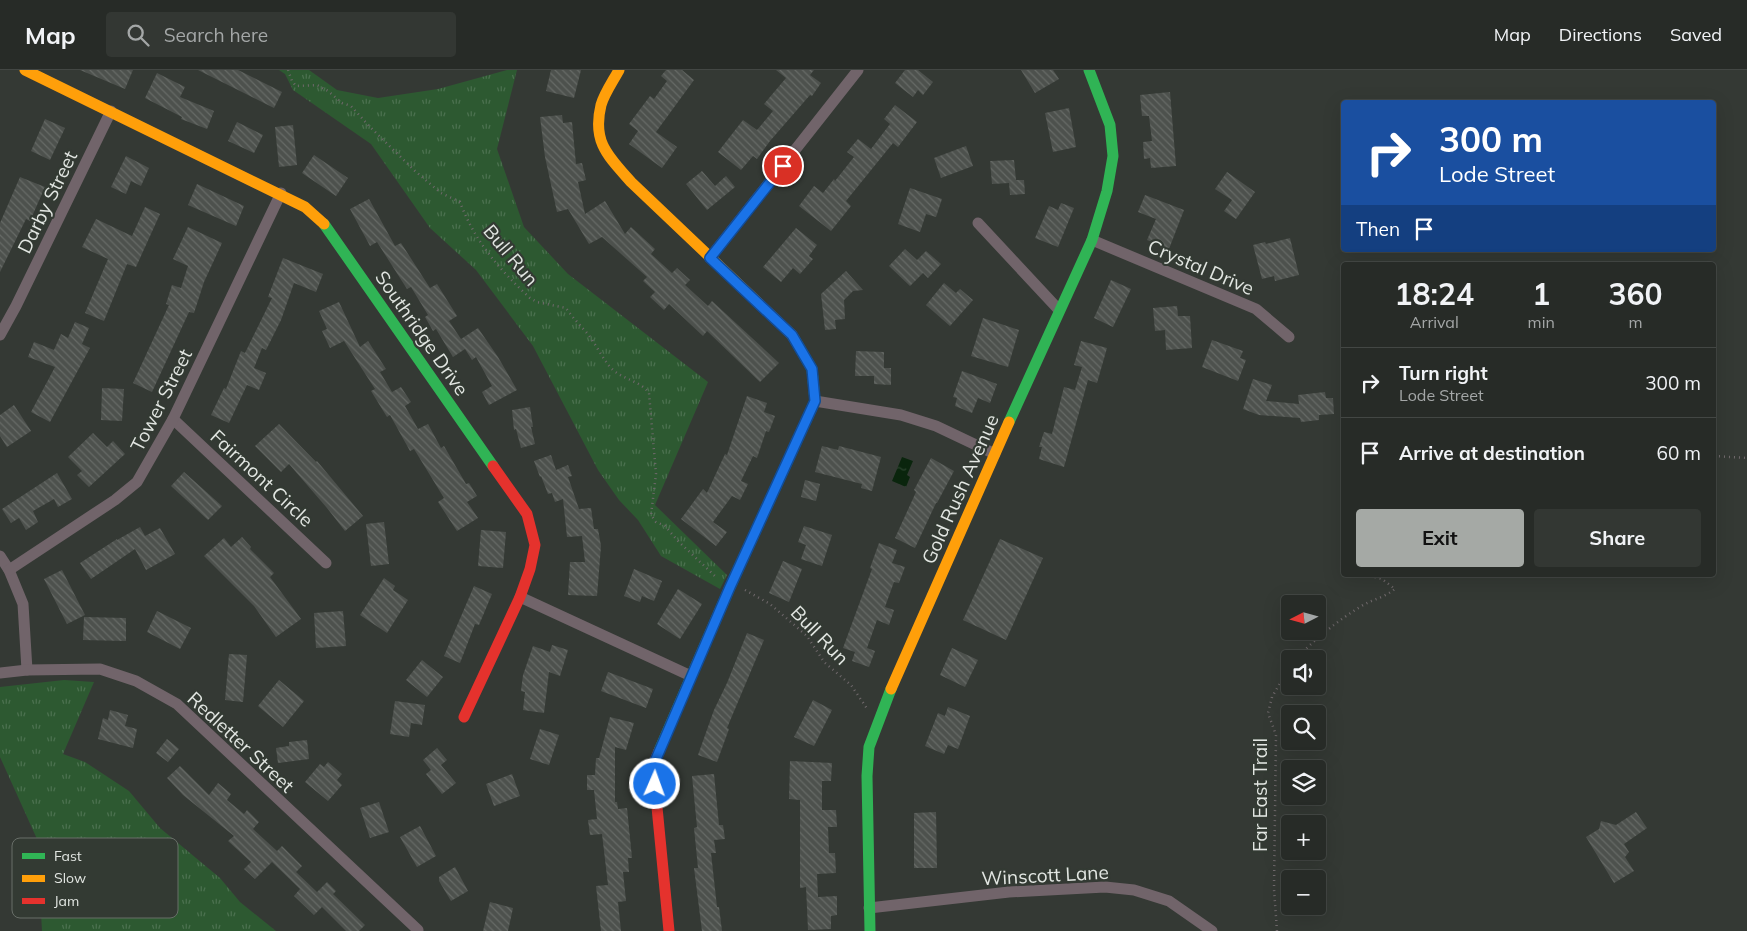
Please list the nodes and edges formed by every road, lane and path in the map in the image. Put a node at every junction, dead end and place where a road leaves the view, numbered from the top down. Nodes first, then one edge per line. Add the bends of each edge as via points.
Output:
1 (25, 70) edge
2 (288, 70) edge
3 (619, 70) edge
4 (858, 70) edge
5 (1089, 70) edge
6 (111, 111) junction
7 (281, 194) junction
8 (978, 223) dead end
9 (1092, 240) junction
10 (710, 258) junction
11 (1058, 310) junction
12 (0, 335) edge
13 (1289, 337) dead end
14 (815, 401) junction
15 (173, 419) junction
16 (995, 454) junction
17 (1716, 456) edge
18 (1747, 458) edge
19 (0, 556) edge
20 (326, 563) dead end
21 (9, 570) junction
22 (1374, 577) edge
23 (717, 578) dead end
24 (743, 590) dead end
25 (520, 597) junction
26 (1306, 650) edge
27 (28, 670) junction
28 (0, 673) edge
29 (690, 676) junction
30 (1281, 682) edge
31 (868, 710) dead end
32 (464, 718) dead end
33 (869, 908) junction
34 (418, 930) edge
35 (669, 931) edge
36 (870, 931) edge
37 (1212, 931) edge
38 (1277, 931) edge

1 - 6 street, Southridge Drive
2 - 23 path, Bull Run via 296,86 317,85 351,106 415,171 441,193 460,202 468,224 481,244 530,298 566,308 613,370 644,385 649,393 656,474 651,515
3 - 10 street via 601,104 598,135 610,158 631,182
4 - 10 street
5 - 9 street, Gold Rush Avenue via 1110,124 1113,156 1107,191
6 - 7 street, Southridge Drive
6 - 12 street, Darby Street
7 - 15 street, Tower Street
7 - 25 street, Southridge Drive via 305,207 322,222 527,514 536,545
8 - 11 street
9 - 11 street, Gold Rush Avenue
9 - 13 street, Crystal Drive via 1256,309
10 - 14 street via 792,335 812,369
11 - 16 street, Gold Rush Avenue
14 - 16 street via 901,414 936,426
14 - 29 street
15 - 20 street, Fairmont Circle
15 - 21 street, Tower Street via 138,482
16 - 33 street, Gold Rush Avenue via 869,746
17 - 18 path
19 - 21 street
21 - 27 street via 24,604
22 - 26 path via 1394,589 1384,597 1361,606
24 - 31 path, Bull Run via 770,604 807,636 824,662 850,685
25 - 29 street
25 - 32 street, Southridge Drive
27 - 28 street, Redletter Street
27 - 34 street, Redletter Street via 100,668 136,680 177,704
29 - 35 street via 653,766
30 - 38 path, Far East Trail via 1268,713 1276,735 1274,889
33 - 36 street, Gold Rush Avenue
33 - 37 street, Winscott Lane via 1009,892 1104,887 1134,890 1169,901

